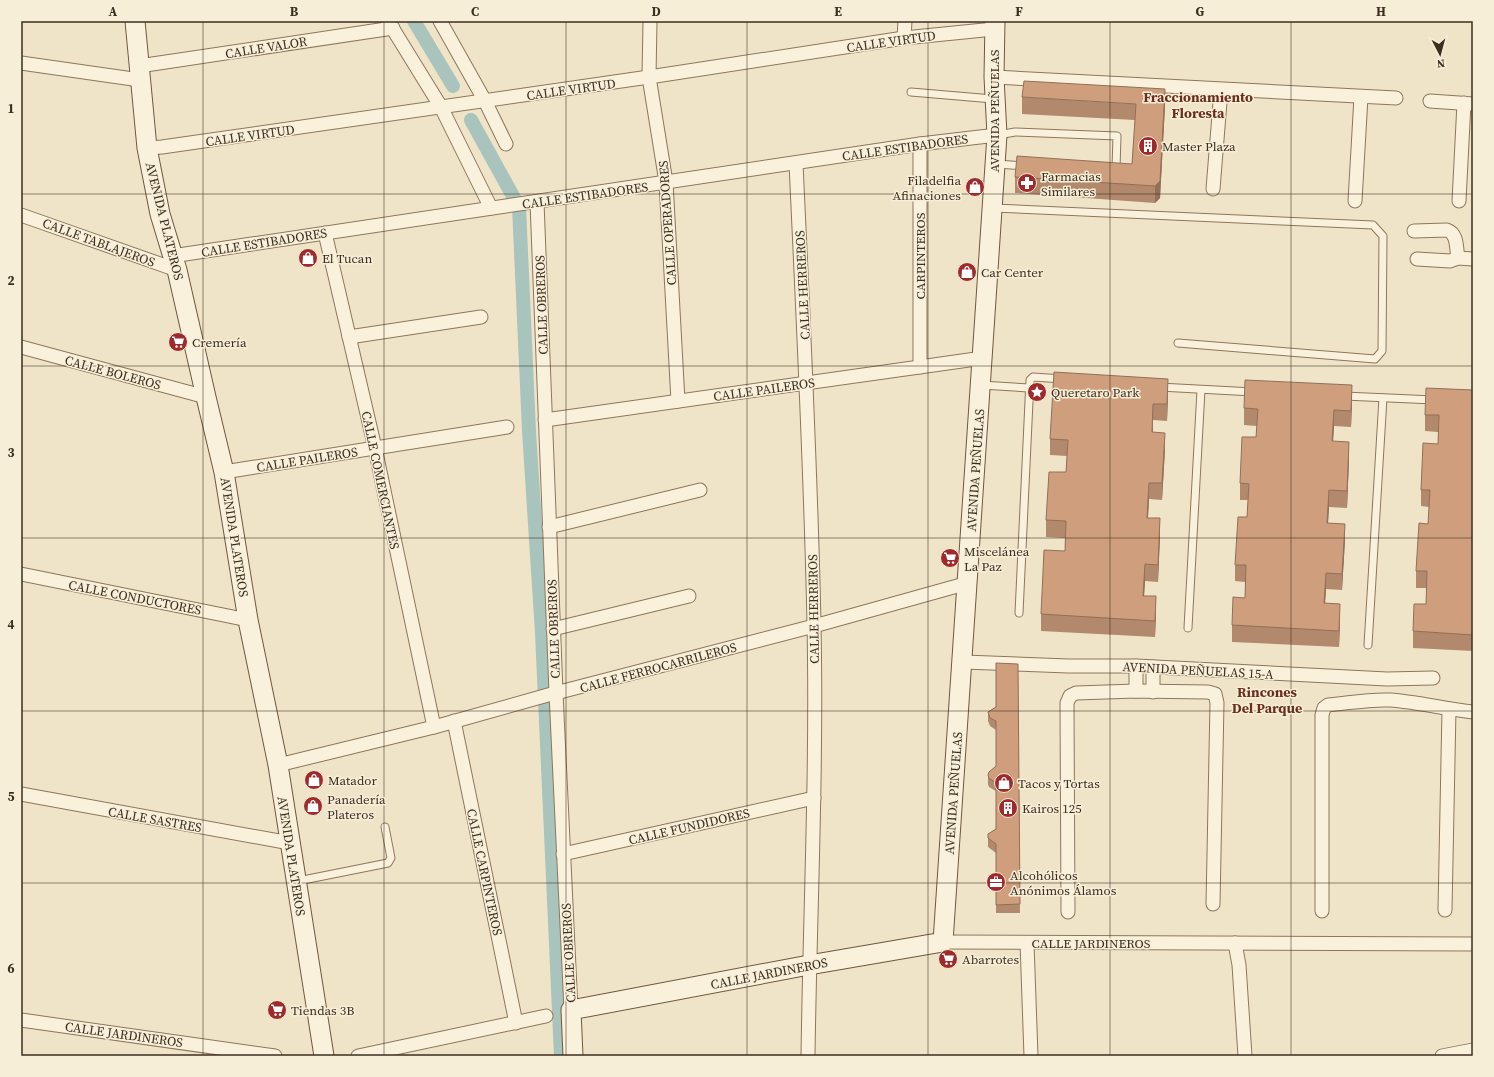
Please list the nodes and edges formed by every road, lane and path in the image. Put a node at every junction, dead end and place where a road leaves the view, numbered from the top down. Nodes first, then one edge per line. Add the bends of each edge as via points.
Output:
1 (135, 21) edge
2 (441, 21) edge
3 (444, 21) edge
4 (650, 21) edge
5 (905, 21) edge
6 (390, 24) edge
7 (994, 25) edge
8 (904, 38) junction
9 (21, 63) edge
10 (139, 73) junction
11 (649, 77) junction
12 (994, 77) junction
13 (1221, 90) junction
14 (911, 92) dead end
15 (1361, 97) junction
16 (1396, 98) dead end
17 (996, 99) junction
18 (485, 101) junction
19 (1430, 101) dead end
20 (1469, 103) edge
21 (441, 107) junction
22 (997, 135) junction
23 (506, 144) dead end
24 (920, 144) junction
25 (147, 148) junction
26 (796, 163) junction
27 (996, 164) junction
28 (1036, 166) edge
29 (1108, 168) edge
30 (666, 182) junction
31 (1212, 189) dead end
32 (1355, 201) dead end
33 (1459, 201) dead end
34 (534, 202) junction
35 (490, 208) junction
36 (993, 208) junction
37 (21, 215) edge
38 (1414, 231) dead end
39 (325, 233) junction
40 (1458, 258) junction
41 (1417, 259) dead end
42 (1473, 259) edge
43 (175, 263) junction
44 (481, 317) dead end
45 (349, 337) junction
46 (1178, 343) dead end
47 (21, 347) edge
48 (983, 358) junction
49 (920, 367) junction
50 (1071, 380) edge
51 (806, 382) junction
52 (981, 385) junction
53 (1155, 386) edge
54 (1029, 388) junction
55 (1201, 390) junction
56 (1264, 393) edge
57 (1336, 396) edge
58 (206, 397) junction
59 (1383, 398) junction
60 (678, 401) junction
61 (1443, 401) edge
62 (545, 420) junction
63 (507, 427) dead end
64 (375, 448) junction
65 (224, 472) junction
66 (700, 490) dead end
67 (549, 527) junction
68 (21, 574) edge
69 (968, 584) junction
70 (689, 596) dead end
71 (1019, 613) dead end
72 (248, 620) junction
73 (814, 626) junction
74 (1188, 628) dead end
75 (553, 629) junction
76 (1368, 645) dead end
77 (963, 662) junction
78 (1136, 666) junction
79 (1153, 667) junction
80 (1372, 678) junction
81 (1433, 678) dead end
82 (1387, 679) junction
83 (1136, 692) junction
84 (1153, 692) junction
85 (552, 694) junction
86 (1373, 700) junction
87 (1389, 700) junction
88 (1449, 710) junction
89 (1473, 712) edge
90 (454, 721) junction
91 (434, 727) junction
92 (278, 765) junction
93 (21, 794) edge
94 (814, 798) junction
95 (385, 827) dead end
96 (290, 843) junction
97 (563, 854) junction
98 (296, 882) junction
99 (1214, 904) dead end
100 (1445, 910) dead end
101 (1322, 911) dead end
102 (1068, 912) dead end
103 (943, 942) junction
104 (1027, 943) junction
105 (1235, 943) junction
106 (1473, 944) edge
107 (809, 965) junction
108 (571, 1010) junction
109 (546, 1016) dead end
110 (21, 1020) edge
111 (516, 1023) junction
112 (1473, 1050) edge
113 (1450, 1055) edge
114 (275, 1056) edge
115 (324, 1056) edge
116 (358, 1056) edge
117 (573, 1056) edge
118 (808, 1056) edge
119 (1031, 1056) edge
120 (1245, 1056) edge

1 - 10 street, AVENIDA PLATEROS
2 - 3 street
2 - 18 street
4 - 11 street, CALLE OPERADORES
5 - 8 street
6 - 10 street, CALLE VALOR
6 - 21 street
7 - 8 street, CALLE VIRTUD
7 - 12 street, AVENIDA PEÑUELAS
8 - 11 street, CALLE VIRTUD
9 - 10 street, CALLE VALOR
10 - 25 street, AVENIDA PLATEROS
11 - 18 street, CALLE VIRTUD
11 - 30 street, CALLE OPERADORES
12 - 13 street
12 - 17 street, AVENIDA PEÑUELAS
13 - 15 street
13 - 31 street
14 - 17 lane
15 - 16 street
15 - 32 street
17 - 22 street, AVENIDA PEÑUELAS
18 - 21 street, CALLE VIRTUD
18 - 23 street
19 - 20 street
20 - 33 street
21 - 25 street, CALLE VIRTUD via 162,148
21 - 35 street
22 - 24 street, CALLE ESTIBADORES
22 - 27 street, AVENIDA PEÑUELAS
22 - 29 lane via 1015,132 1117,136 1116,168
24 - 26 street, CALLE ESTIBADORES
24 - 49 street, CARPINTEROS
25 - 43 street, AVENIDA PLATEROS via 160,214
26 - 30 street, CALLE ESTIBADORES
26 - 51 street, CALLE HERREROS
27 - 28 lane
27 - 36 street, AVENIDA PEÑUELAS
30 - 34 street, CALLE ESTIBADORES
30 - 60 street, CALLE OPERADORES
34 - 35 street, CALLE ESTIBADORES
34 - 62 street, CALLE OBREROS
35 - 39 street, CALLE ESTIBADORES
36 - 46 lane via 1373,225 1384,236 1382,351 1375,359
36 - 48 street, AVENIDA PEÑUELAS
37 - 43 street, CALLE TABLAJEROS
38 - 40 street via 1452,231 1455,235
39 - 43 street, CALLE ESTIBADORES
39 - 45 street, CALLE COMERCIANTES
40 - 41 street via 1450,261
40 - 42 street
43 - 58 street, AVENIDA PLATEROS
44 - 45 street
45 - 64 street, CALLE COMERCIANTES
47 - 58 street, CALLE BOLEROS
48 - 49 street, CALLE PAILEROS
48 - 52 street, AVENIDA PEÑUELAS
49 - 51 street, CALLE PAILEROS
50 - 54 lane via 1033,377
51 - 60 street, CALLE PAILEROS
51 - 73 street, CALLE HERREROS
52 - 54 lane
52 - 69 street, AVENIDA PEÑUELAS
53 - 55 lane
54 - 71 lane
55 - 56 lane
55 - 74 lane
57 - 59 lane
58 - 65 street, AVENIDA PLATEROS
59 - 61 lane
59 - 76 lane
60 - 62 street, CALLE PAILEROS
62 - 67 street, CALLE OBREROS
63 - 64 street, CALLE PAILEROS
64 - 65 street, CALLE PAILEROS
64 - 91 street, CALLE COMERCIANTES
65 - 72 street, AVENIDA PLATEROS
66 - 67 street
67 - 75 street, CALLE OBREROS
68 - 72 street, CALLE CONDUCTORES
69 - 73 street, CALLE FERROCARRILEROS
69 - 77 street, AVENIDA PEÑUELAS
70 - 75 street
72 - 92 street, AVENIDA PLATEROS
73 - 85 street, CALLE FERROCARRILEROS
73 - 94 street, CALLE HERREROS
75 - 85 street, CALLE OBREROS
77 - 78 street, AVENIDA PEÑUELAS 15-A
77 - 103 street, AVENIDA PEÑUELAS
78 - 79 street, AVENIDA PEÑUELAS 15-A
78 - 83 street
79 - 80 street, AVENIDA PEÑUELAS 15-A
79 - 84 street
80 - 82 street, AVENIDA PEÑUELAS 15-A
80 - 86 street
81 - 82 street, AVENIDA PEÑUELAS 15-A
82 - 87 street
83 - 84 street
83 - 102 street via 1076,693 1070,696 1067,703
84 - 99 street via 1215,694 1217,703
85 - 90 street, CALLE FERROCARRILEROS
85 - 97 street, CALLE OBREROS
86 - 87 street
86 - 101 street via 1328,705 1322,715
87 - 88 street via 1431,704
88 - 89 street
88 - 100 street
90 - 91 street, CALLE FERROCARRILEROS
90 - 111 street, CALLE CARPINTEROS
91 - 92 street, CALLE FERROCARRILEROS
92 - 96 street, AVENIDA PLATEROS
93 - 96 street, CALLE SASTRES
94 - 97 street, CALLE FUNDIDORES
94 - 107 street, CALLE HERREROS
95 - 98 lane via 391,858 388,863
96 - 98 street, AVENIDA PLATEROS
97 - 108 street, CALLE OBREROS
98 - 115 street, AVENIDA PLATEROS
103 - 104 street, CALLE JARDINEROS
103 - 107 street, CALLE JARDINEROS
104 - 105 street, CALLE JARDINEROS
104 - 119 street
105 - 106 street, CALLE JARDINEROS
105 - 120 street via 1239,965
107 - 108 street, CALLE JARDINEROS
107 - 118 street, CALLE HERREROS
108 - 117 street, CALLE OBREROS
109 - 111 street
110 - 114 street, CALLE JARDINEROS
111 - 116 street
112 - 113 street

